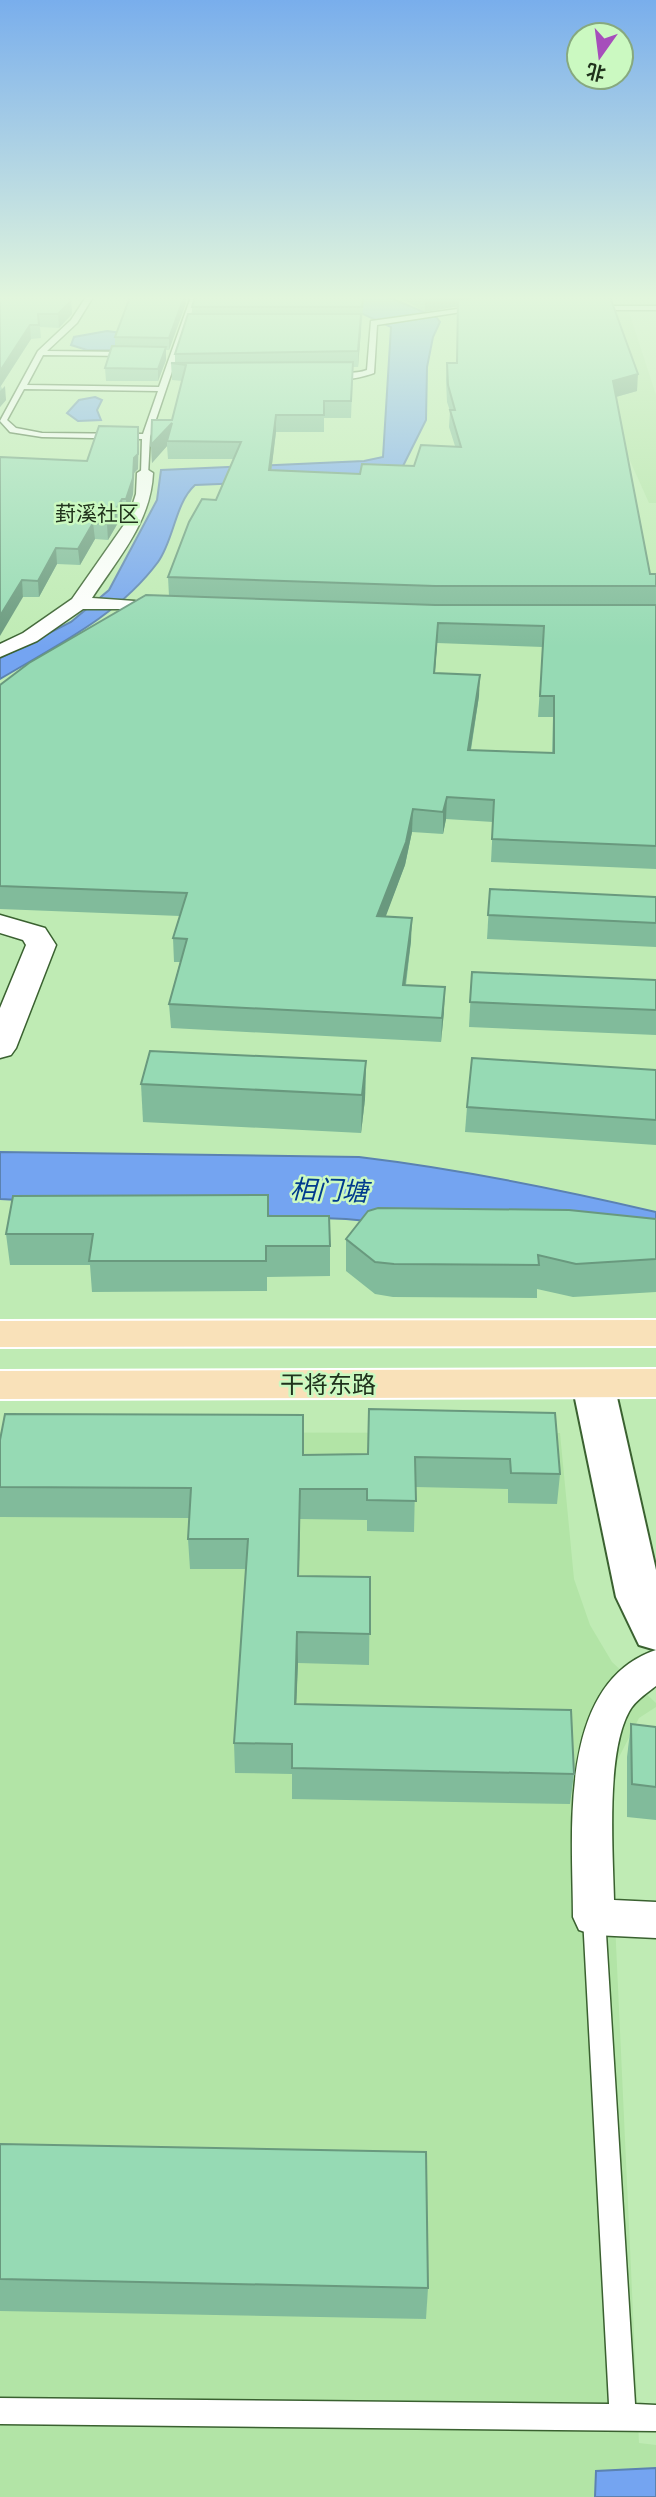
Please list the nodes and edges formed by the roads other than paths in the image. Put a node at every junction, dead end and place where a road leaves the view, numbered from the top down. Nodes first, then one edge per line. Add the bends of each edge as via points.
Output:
1 (7, 414) edge
2 (154, 414) edge
3 (146, 437) junction
4 (145, 473) joint
5 (79, 603) junction
6 (141, 606) joint
7 (108, 626) edge
8 (0, 651) edge
9 (0, 924) edge
10 (0, 1048) edge
11 (656, 1333) edge
12 (0, 1334) edge
13 (656, 1383) edge
14 (593, 1384) junction
15 (0, 1385) edge
16 (656, 1632) edge
17 (656, 1665) edge
18 (594, 1917) junction
19 (656, 1920) edge
20 (0, 2411) edge
21 (623, 2418) junction
22 (656, 2418) edge

1 - 3 lane via 3,420 13,430 42,435
2 - 3 lane
3 - 4 lane
4 - 5 street via 136,519
5 - 6 street
5 - 8 street via 30,637
6 - 7 street
9 - 10 street via 34,934 41,945
11 - 12 main road, 干将东路
13 - 14 main road, 干将东路
14 - 15 main road, 干将东路
14 - 16 main road via 639,1597
17 - 18 street via 617,1700 602,1739 594,1809
18 - 19 street
18 - 21 lane
20 - 21 lane
21 - 22 lane

